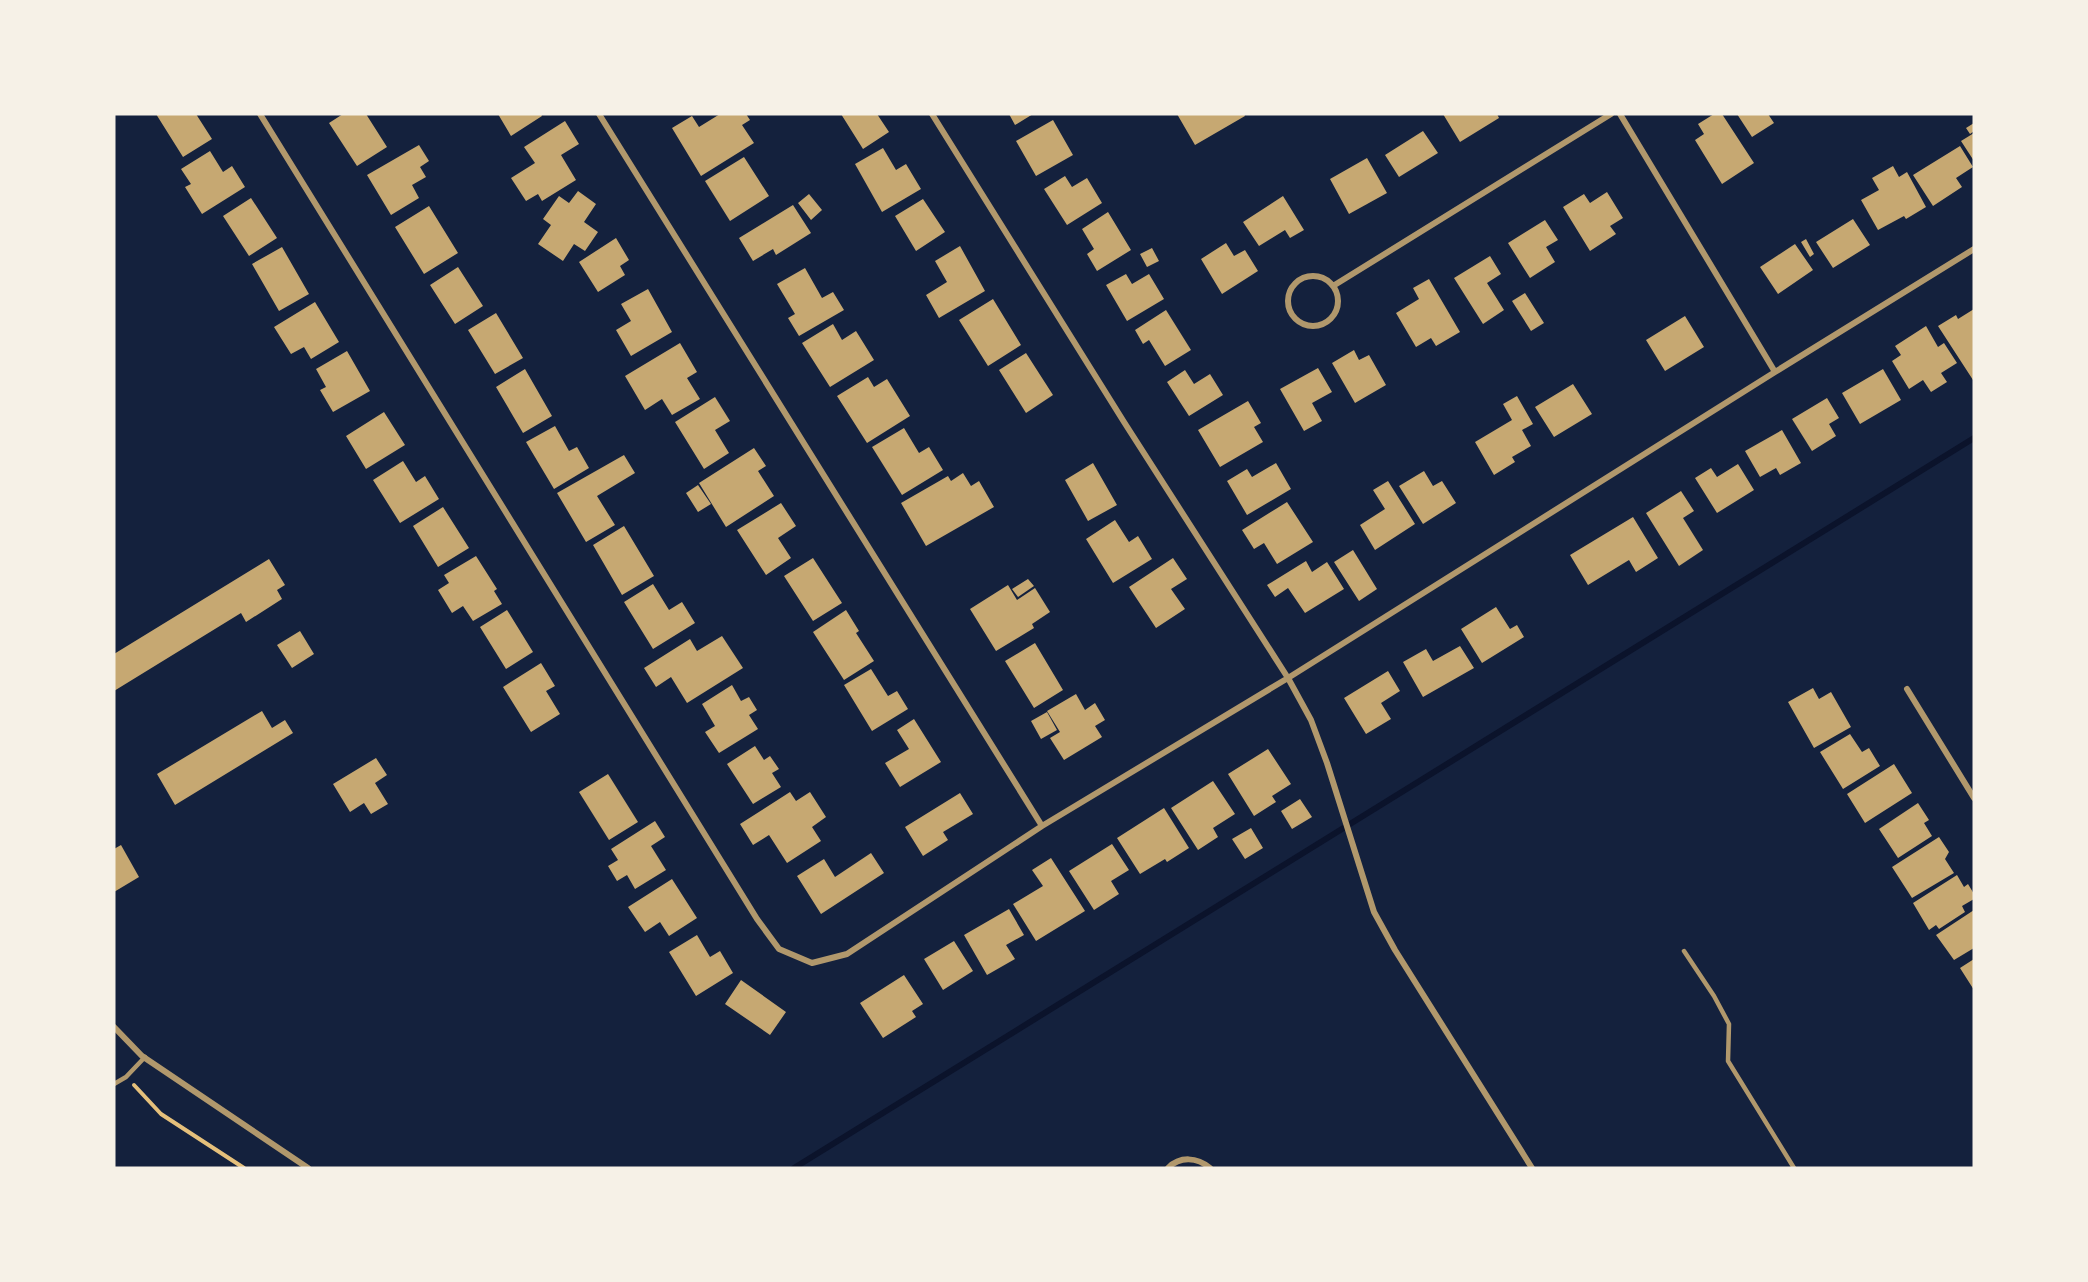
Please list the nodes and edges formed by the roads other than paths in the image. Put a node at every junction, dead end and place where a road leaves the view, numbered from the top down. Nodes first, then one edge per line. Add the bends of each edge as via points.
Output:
1 (260, 114) edge
2 (600, 114) edge
3 (932, 114) edge
4 (1611, 114) edge
5 (1620, 114) edge
6 (1974, 249) edge
7 (1333, 286) junction
8 (1775, 372) junction
9 (1288, 678) junction
10 (1907, 689) dead end
11 (1974, 798) edge
12 (1042, 826) junction
13 (1684, 951) dead end
14 (114, 1027) edge
15 (145, 1058) junction
16 (114, 1084) edge
17 (308, 1168) edge
18 (1168, 1168) edge
19 (1210, 1168) edge
20 (1532, 1168) edge
21 (1794, 1168) edge

1 - 12 street via 779,949 812,963 847,954
2 - 12 street
3 - 9 street
4 - 7 street
5 - 8 street
6 - 8 street
7 - 7 street via 1319,277 1302,278 1288,298 1291,314 1311,327 1327,322 1337,310
8 - 9 street
9 - 12 street
9 - 20 street via 1311,720 1374,912
10 - 11 street
13 - 21 lane via 1729,1024 1728,1061
14 - 15 street
15 - 16 lane
15 - 17 street
18 - 19 street via 1190,1159

